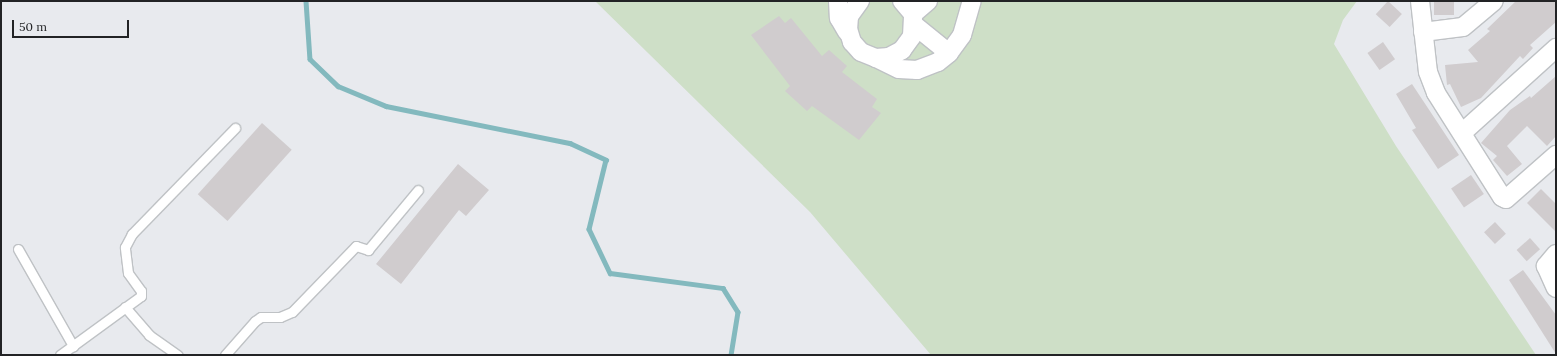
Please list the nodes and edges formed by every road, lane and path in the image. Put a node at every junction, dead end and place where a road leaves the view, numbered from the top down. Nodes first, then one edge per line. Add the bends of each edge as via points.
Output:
1 (838, 1) edge
2 (860, 1) edge
3 (928, 1) edge
4 (972, 1) edge
5 (1420, 1) edge
6 (1494, 1) edge
7 (910, 13) edge
8 (1423, 32) junction
9 (852, 42) junction
10 (950, 53) junction
11 (1554, 53) edge
12 (876, 58) junction
13 (235, 128) dead end
14 (1462, 133) junction
15 (1553, 165) edge
16 (418, 190) dead end
17 (18, 249) dead end
18 (1556, 254) edge
19 (1556, 288) edge
20 (125, 307) junction
21 (73, 346) junction
22 (60, 355) edge
23 (178, 355) edge
24 (225, 355) edge

1 - 9 street via 839,18
2 - 9 street via 849,16 848,29
3 - 7 street
4 - 10 street via 962,35
5 - 8 street
6 - 8 street via 1463,27
7 - 10 street
7 - 12 street via 912,36 902,50 889,57
8 - 14 street via 1428,72 1436,93
9 - 12 street via 861,52
10 - 12 street via 938,62 917,70 899,69
11 - 14 street
13 - 20 lane via 132,234 125,247 128,273 141,291 141,296
14 - 15 street via 1504,198
16 - 24 lane via 368,250 356,246 292,312 280,317 261,317
17 - 21 lane
18 - 19 street via 1546,266
20 - 21 lane
20 - 23 lane via 149,335
21 - 22 lane

